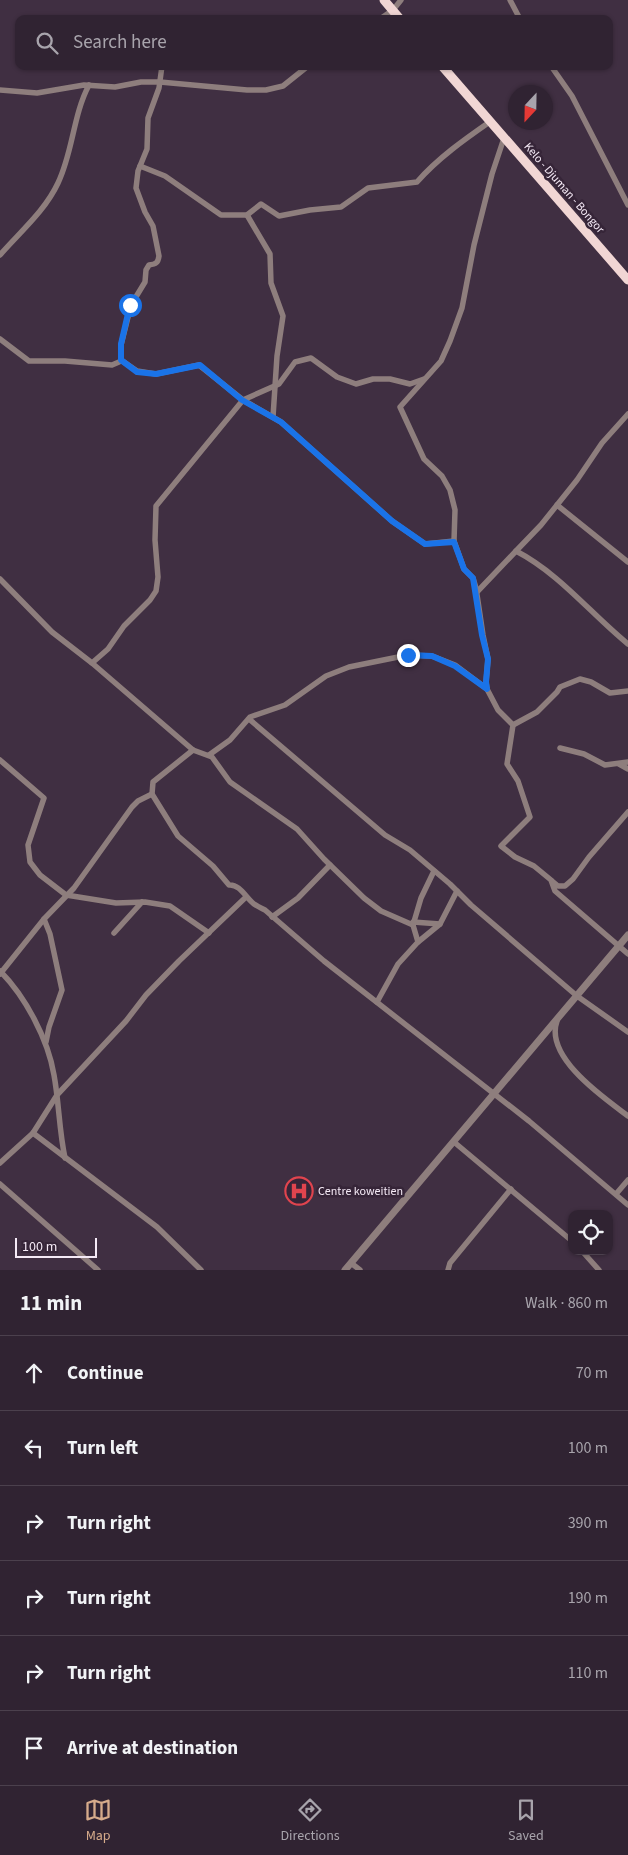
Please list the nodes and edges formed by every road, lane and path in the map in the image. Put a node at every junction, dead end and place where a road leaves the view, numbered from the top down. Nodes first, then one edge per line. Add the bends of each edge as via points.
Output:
1 (384, 0) edge
2 (401, 0) edge
3 (510, 0) edge
4 (393, 10) junction
5 (386, 15) edge
6 (397, 15) edge
7 (518, 15) edge
8 (162, 70) edge
9 (303, 70) edge
10 (446, 70) edge
11 (554, 70) edge
12 (160, 82) junction
13 (89, 85) junction
14 (0, 90) edge
15 (491, 121) junction
16 (504, 138) junction
17 (140, 166) junction
18 (628, 205) edge
19 (246, 215) junction
20 (0, 255) edge
21 (628, 280) edge
22 (0, 339) edge
23 (119, 362) dead end
24 (426, 378) junction
25 (275, 386) junction
26 (242, 400) junction
27 (628, 414) edge
28 (273, 418) junction
29 (557, 504) junction
30 (454, 542) junction
31 (516, 551) junction
32 (628, 562) edge
33 (0, 579) edge
34 (476, 594) junction
35 (628, 644) edge
36 (92, 663) junction
37 (487, 689) junction
38 (628, 691) edge
39 (249, 719) junction
40 (513, 725) junction
41 (560, 748) dead end
42 (193, 750) junction
43 (209, 755) junction
44 (0, 760) edge
45 (628, 762) edge
46 (619, 764) junction
47 (628, 770) edge
48 (152, 794) junction
49 (628, 812) edge
50 (330, 865) junction
51 (434, 871) junction
52 (551, 880) junction
53 (457, 891) junction
54 (66, 894) junction
55 (246, 897) junction
56 (142, 902) junction
57 (272, 918) junction
58 (44, 919) junction
59 (413, 924) junction
60 (440, 924) junction
61 (114, 933) dead end
62 (209, 933) junction
63 (628, 935) edge
64 (418, 942) junction
65 (619, 946) junction
66 (628, 954) edge
67 (0, 972) edge
68 (577, 996) junction
69 (377, 1002) junction
70 (558, 1018) junction
71 (628, 1032) edge
72 (46, 1043) junction
73 (495, 1094) junction
74 (57, 1095) junction
75 (628, 1116) edge
76 (33, 1133) junction
77 (454, 1142) junction
78 (65, 1158) junction
79 (0, 1163) edge
80 (628, 1180) edge
81 (0, 1184) edge
82 (511, 1189) junction
83 (616, 1194) junction
84 (628, 1205) edge
85 (568, 1238) edge
86 (585, 1255) edge
87 (351, 1263) junction
88 (98, 1270) edge
89 (201, 1270) edge
90 (345, 1270) edge
91 (360, 1270) edge
92 (448, 1270) edge
93 (598, 1270) edge

1 - 4 highway
2 - 4 street
3 - 7 street
4 - 5 street
4 - 6 highway
8 - 12 street
9 - 12 street via 283,86 266,90
10 - 15 highway, Kelo - Djuman - Bongor
11 - 18 street via 572,96
12 - 13 street via 115,87
12 - 17 street via 148,118 147,149
13 - 14 street via 37,93
13 - 20 street via 80,101 59,182 48,202
15 - 16 highway, Kelo - Djuman - Bongor
15 - 19 street via 427,170 417,182 368,188 341,207 279,216 261,204
16 - 21 highway, Kelo - Djuman - Bongor
16 - 24 street via 474,245 462,308 441,361
17 - 19 street via 165,176 221,215
17 - 26 street via 136,188 153,226 159,261 149,265 145,282 130,305 121,344 121,360 137,372 156,374 200,365
19 - 25 street via 270,254 271,283 283,316
22 - 23 street via 29,361 112,365
24 - 25 street via 410,384 390,379 356,384 337,377 311,358 295,362
24 - 30 street via 400,407 424,459 442,476 450,490 455,510
25 - 26 street
25 - 28 street
26 - 28 street
26 - 36 street via 156,506 156,591 108,649
27 - 29 street via 611,431
28 - 30 street via 392,521 425,544
29 - 31 street
29 - 32 street
30 - 34 street via 464,569 473,578
31 - 34 street
31 - 35 street via 578,595
33 - 36 street via 52,632
34 - 37 street via 488,659
36 - 42 street
37 - 39 street via 455,666 432,656 408,655 349,667 326,676 285,706
37 - 40 street via 498,710
38 - 40 street via 610,693 580,679 560,687 537,712
39 - 43 street via 230,740
39 - 51 street via 386,835
40 - 52 street via 507,764 518,781 530,817 501,846
41 - 46 street via 584,754 605,765
42 - 43 street
42 - 48 street via 153,782
43 - 50 street via 230,782 297,829
44 - 54 street via 44,798 28,845 30,862 40,875
45 - 46 street
46 - 47 street
48 - 54 street via 132,807 74,888
48 - 55 street via 182,841 213,866 228,885 237,887
49 - 52 street via 565,886 558,886
50 - 57 street via 298,898
50 - 59 street via 381,911
51 - 53 street
51 - 59 street
52 - 65 street via 555,891
53 - 60 street
53 - 68 street
54 - 56 street via 116,903
54 - 58 street
55 - 57 street
55 - 62 street
56 - 61 street
56 - 62 street via 170,906
57 - 69 street
58 - 67 street
58 - 72 street via 62,990
59 - 60 street
59 - 64 street
60 - 64 street
62 - 74 street via 146,995
63 - 65 street
64 - 69 street via 398,964
65 - 66 street
65 - 68 street
67 - 72 street via 16,990
68 - 70 street
68 - 71 street
69 - 73 street
70 - 73 street
70 - 75 street via 554,1028 566,1061 579,1076
72 - 74 street
73 - 77 street
73 - 83 street
74 - 76 street
74 - 78 street
76 - 78 street
76 - 79 street
77 - 82 street
77 - 87 street
78 - 89 street via 157,1227
80 - 83 street
81 - 88 street
82 - 85 street
82 - 92 street via 450,1263
83 - 84 street
86 - 93 street
87 - 90 street
87 - 91 street

